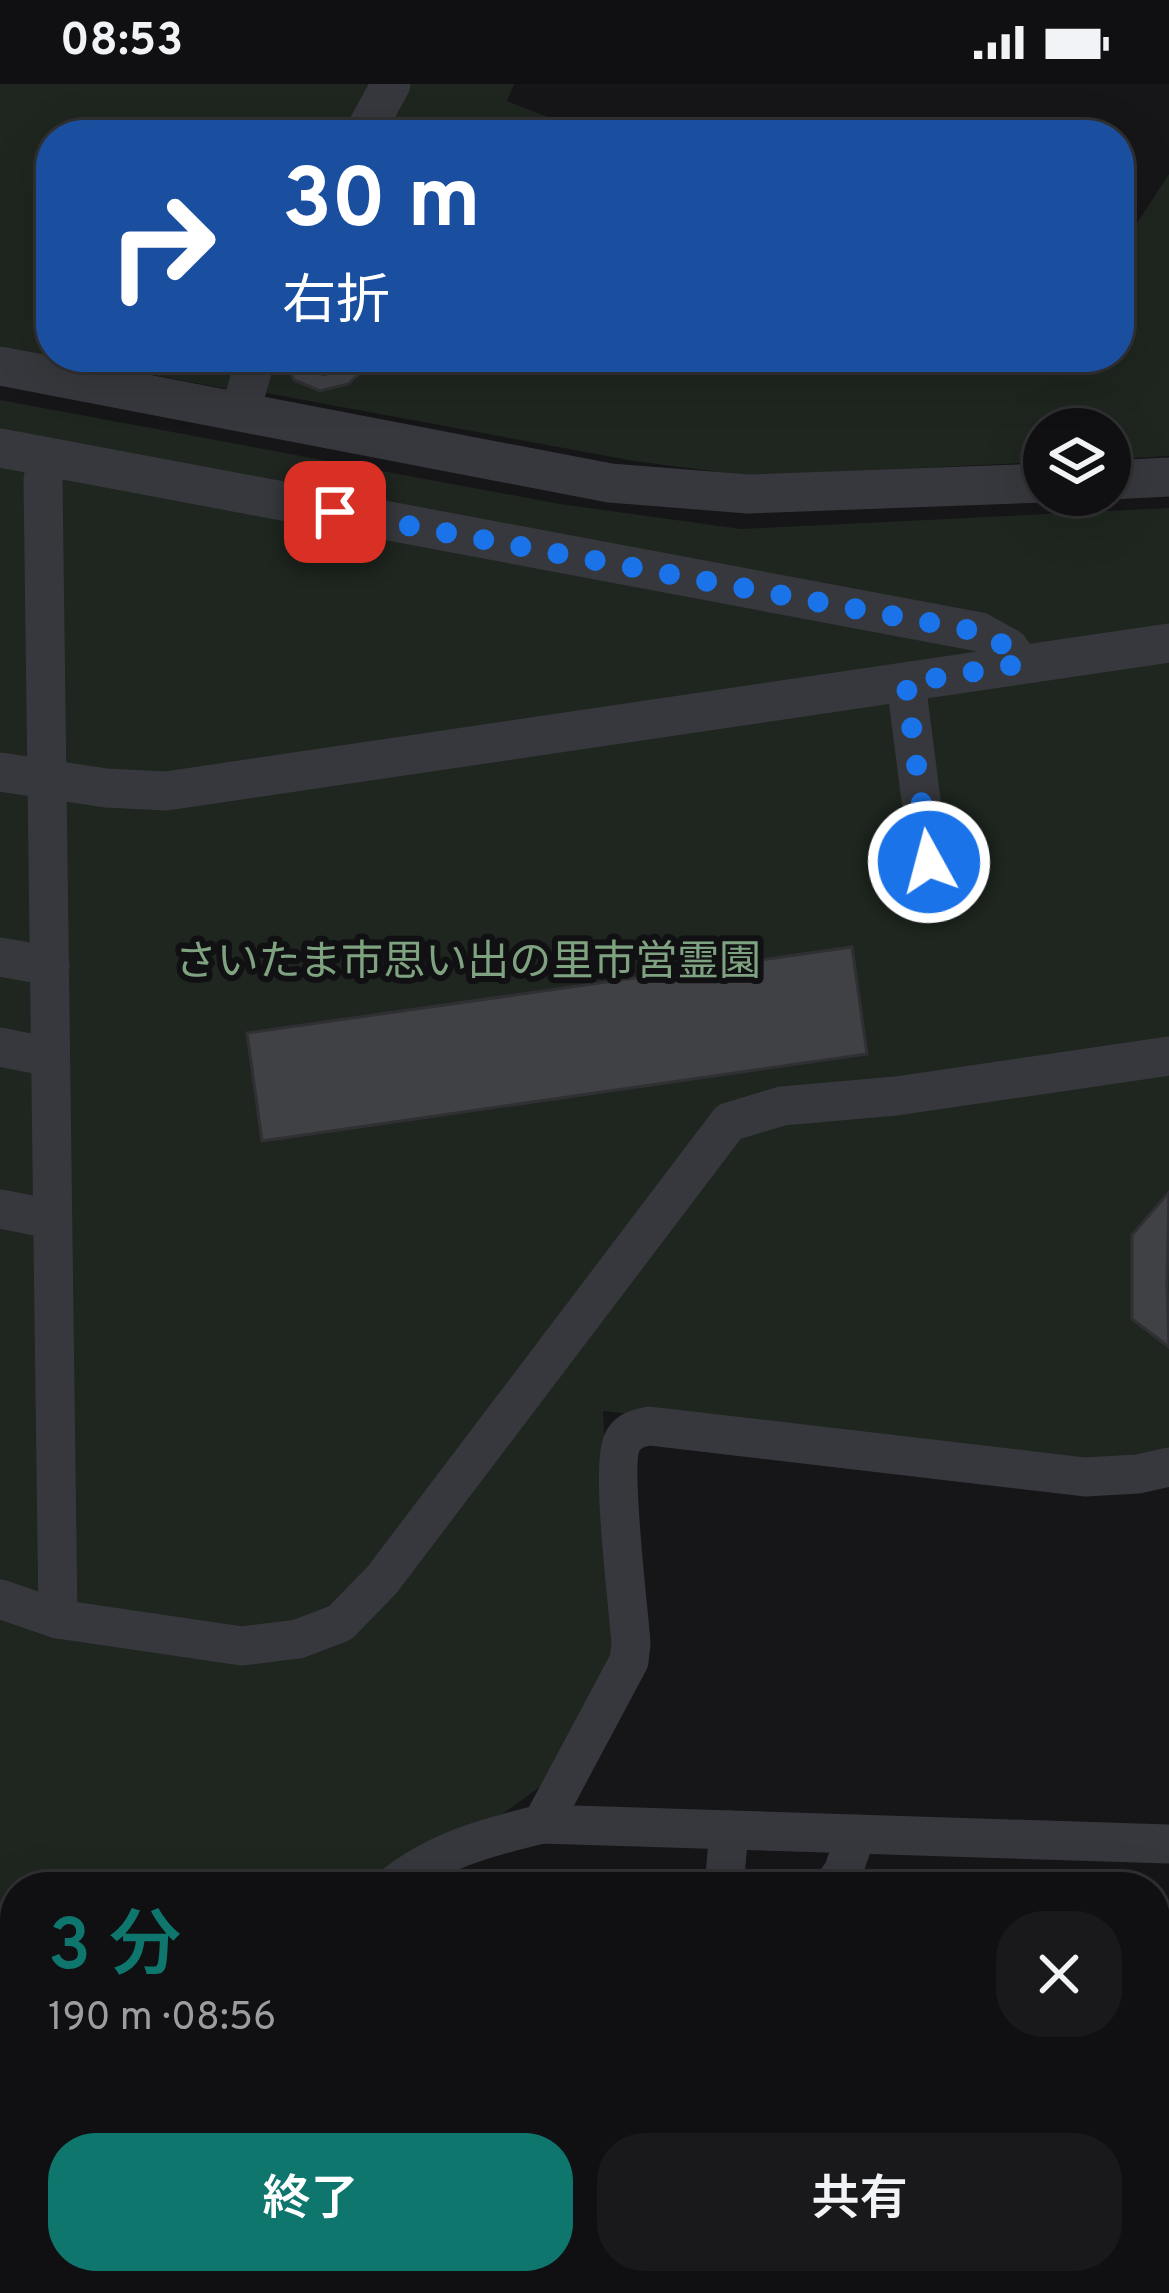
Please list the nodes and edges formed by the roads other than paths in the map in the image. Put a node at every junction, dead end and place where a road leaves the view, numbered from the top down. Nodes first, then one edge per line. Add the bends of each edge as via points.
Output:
1 (392, 84) edge
2 (372, 120) edge
3 (0, 366) edge
4 (252, 372) edge
5 (241, 410) junction
6 (0, 448) edge
7 (47, 457) junction
8 (1169, 477) edge
9 (1131, 479) edge
10 (1023, 484) edge
11 (1169, 643) edge
12 (1020, 664) junction
13 (906, 683) junction
14 (0, 772) edge
15 (48, 781) junction
16 (929, 862) dead end
17 (0, 957) edge
18 (50, 966) junction
19 (0, 1047) edge
20 (1169, 1056) edge
21 (50, 1057) junction
22 (0, 1210) edge
23 (51, 1219) junction
24 (1169, 1467) edge
25 (0, 1600) edge
26 (58, 1619) junction
27 (542, 1824) junction
28 (729, 1830) junction
29 (856, 1834) junction
30 (1169, 1844) edge
31 (411, 1872) edge
32 (725, 1872) edge
33 (844, 1872) edge

1 - 2 street
3 - 5 street
4 - 5 street
5 - 10 street via 610,483 748,494
6 - 7 street
7 - 12 street via 980,632
7 - 15 street
8 - 9 street
11 - 12 street
12 - 13 street
13 - 15 street via 166,790
13 - 16 street
14 - 15 street
15 - 18 street
17 - 18 street
18 - 21 street
19 - 21 street
20 - 26 street via 782,1106 729,1122 382,1580 340,1623 242,1646
21 - 23 street
22 - 23 street
23 - 26 street
24 - 27 street via 1085,1477 634,1430 617,1468 632,1644
25 - 26 street
27 - 28 street
27 - 31 street via 474,1840
28 - 29 street
28 - 32 street
29 - 30 street
29 - 33 street

